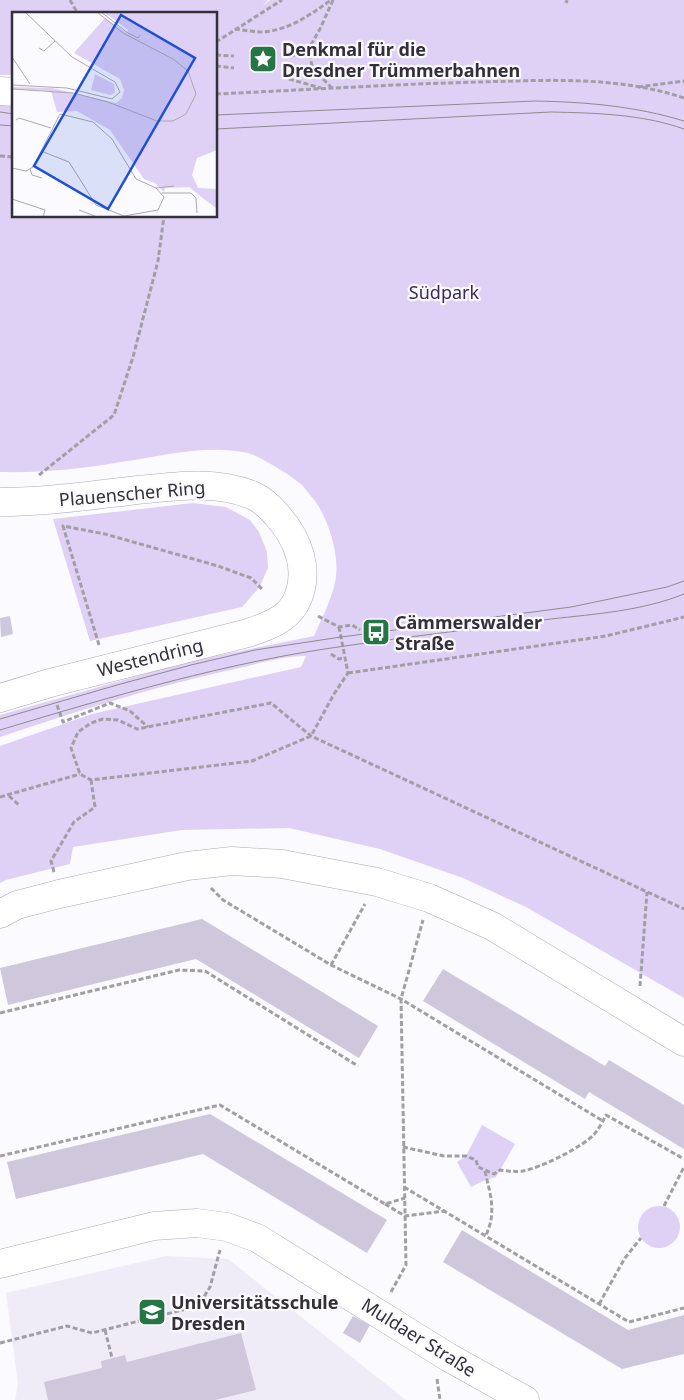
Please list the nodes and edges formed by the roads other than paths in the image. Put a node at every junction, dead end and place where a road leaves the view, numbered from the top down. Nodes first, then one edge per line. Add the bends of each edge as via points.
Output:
1 (0, 502) edge
2 (306, 610) joint
3 (0, 698) edge
4 (0, 914) edge
5 (684, 1042) edge
6 (0, 1264) edge
7 (525, 1400) edge

1 - 2 street, Plauenscher Ring via 198,484 254,495 286,525 297,544 302,562
2 - 3 street, Westendring via 248,633
4 - 5 street via 17,905 59,894 187,866 232,862 282,864 377,882 429,898 492,926
6 - 7 street, Muldaer Straße via 154,1226 197,1223 227,1227 257,1238

